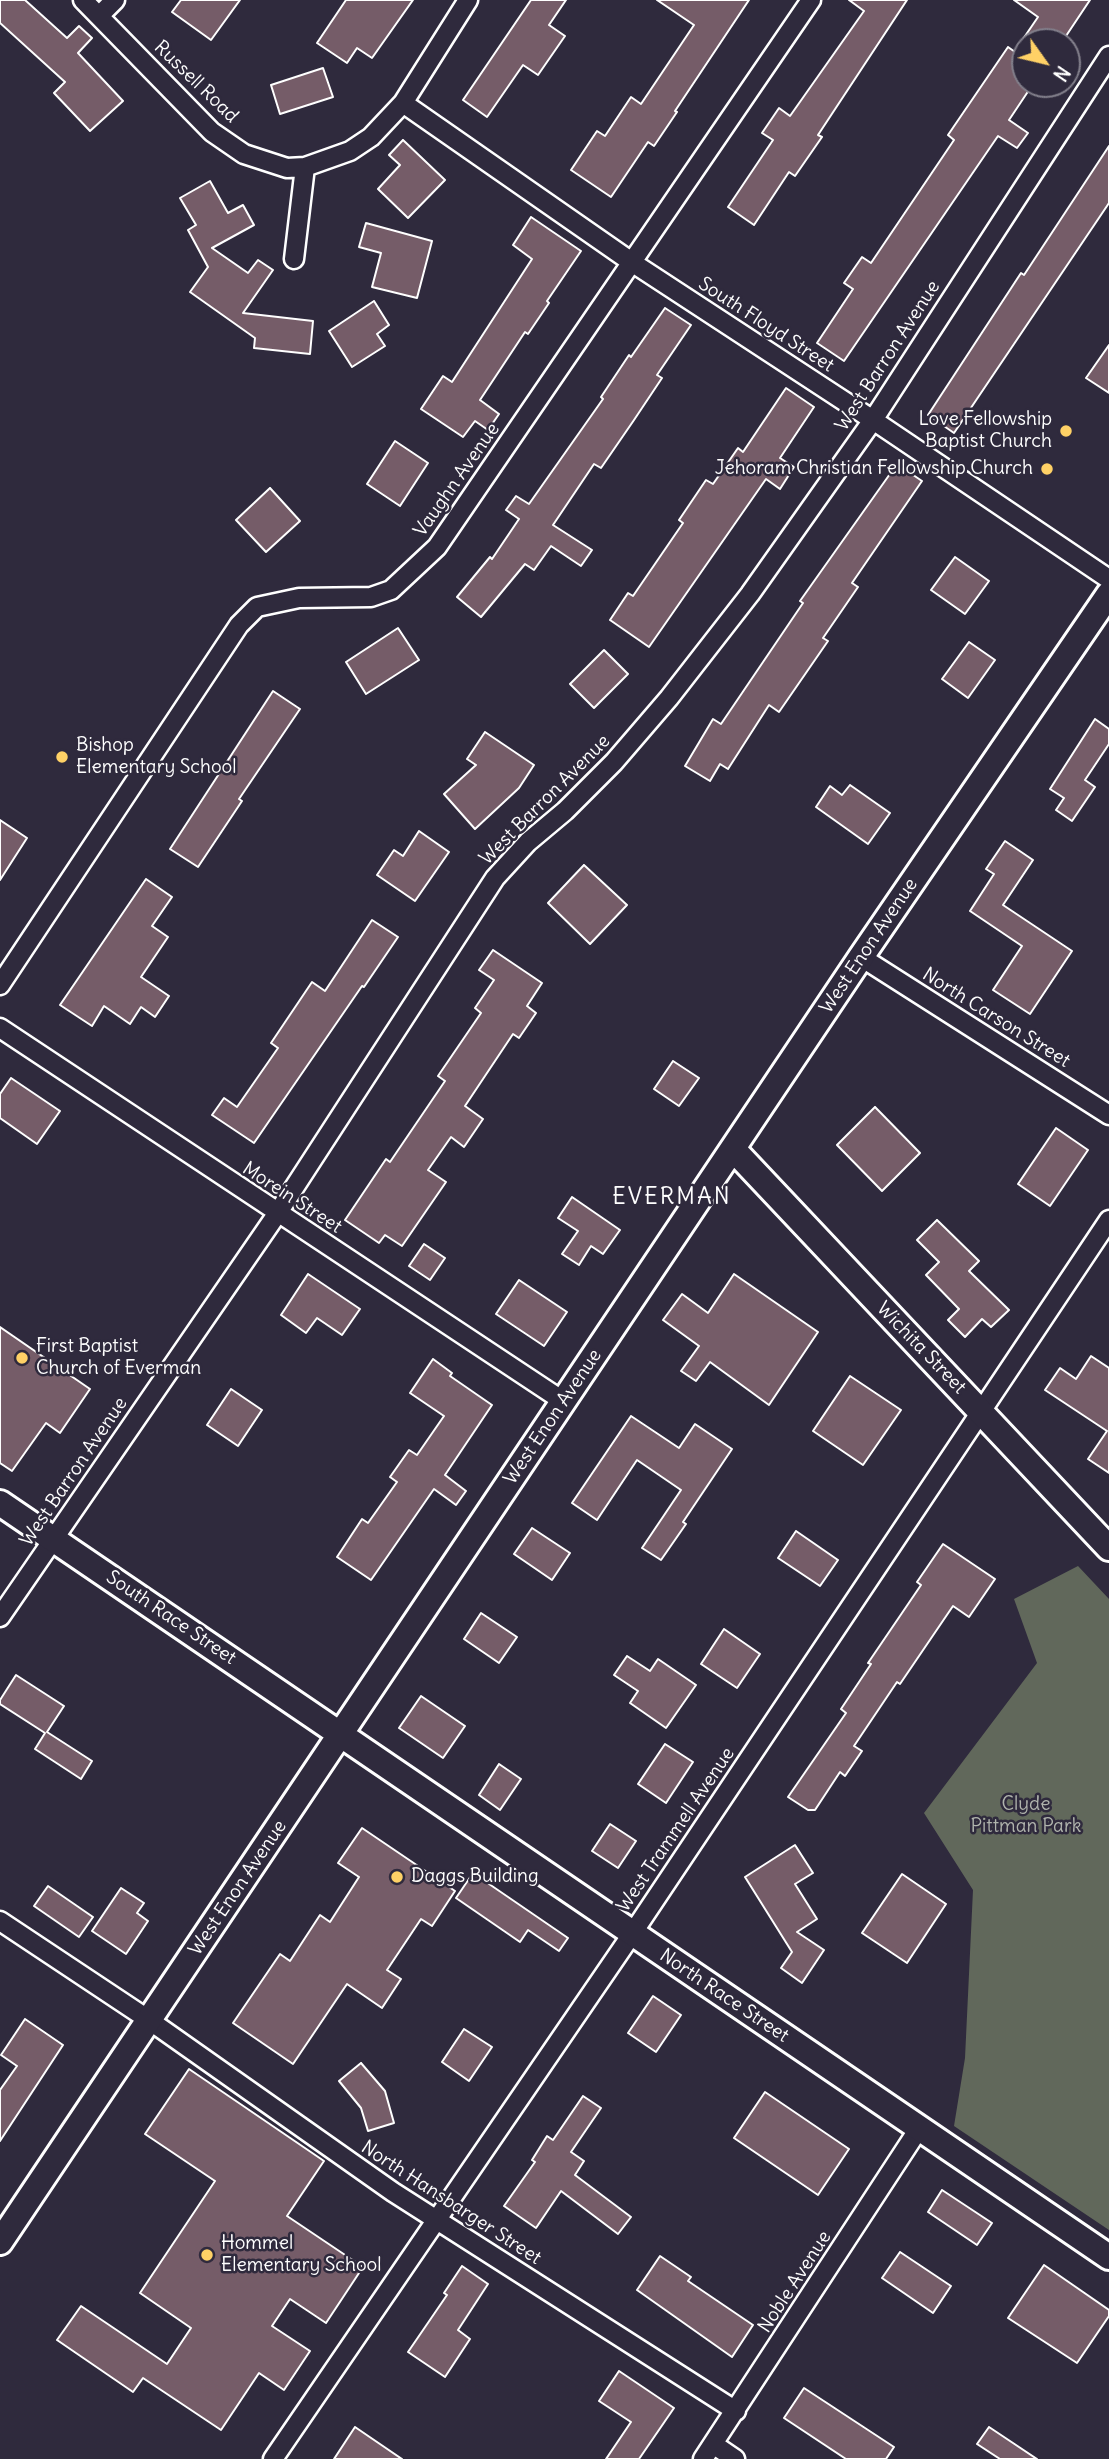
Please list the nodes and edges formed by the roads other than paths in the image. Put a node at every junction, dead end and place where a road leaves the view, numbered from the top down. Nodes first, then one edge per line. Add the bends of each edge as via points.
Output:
1 (83, 0) edge
2 (115, 0) edge
3 (468, 0) edge
4 (811, 0) edge
5 (99, 16) junction
6 (1109, 56) edge
7 (403, 103) junction
8 (305, 167) junction
9 (294, 259) dead end
10 (633, 264) junction
11 (873, 420) junction
12 (1109, 579) edge
13 (1109, 594) edge
14 (861, 957) junction
15 (0, 985) edge
16 (0, 1028) edge
17 (1109, 1115) edge
18 (733, 1149) junction
19 (277, 1214) junction
20 (1109, 1220) edge
21 (563, 1401) junction
22 (982, 1412) junction
23 (0, 1503) edge
24 (54, 1540) junction
25 (1109, 1548) edge
26 (0, 1618) edge
27 (341, 1733) junction
28 (0, 1921) edge
29 (632, 1934) junction
30 (149, 2020) junction
31 (920, 2127) junction
32 (436, 2220) junction
33 (0, 2242) edge
34 (1109, 2257) edge
35 (736, 2411) junction
36 (708, 2451) edge
37 (273, 2459) edge
38 (736, 2459) edge

1 - 5 street, Russell Road
2 - 5 street
3 - 7 street, Russell Road
4 - 10 street, Vaughn Avenue
5 - 8 street, Russell Road via 212,132 244,154 287,168
6 - 11 street, West Barron Avenue
7 - 8 street, Russell Road via 371,137 350,151
7 - 10 street, South Floyd Street
8 - 9 street
10 - 11 street, South Floyd Street
10 - 15 street, Vaughn Avenue via 437,547 391,590 370,597 299,598 257,607 239,625
11 - 12 street, South Floyd Street
11 - 19 street, West Barron Avenue via 750,594 669,698 614,762 495,878
13 - 14 street, West Enon Avenue
14 - 17 street, North Carson Street
14 - 18 street, West Enon Avenue
16 - 19 street, Morein Street
18 - 21 street, West Enon Avenue
18 - 22 street, Wichita Street
19 - 21 street, Morein Street
19 - 24 street, West Barron Avenue
20 - 22 street, West Trammell Avenue
21 - 27 street, West Enon Avenue
22 - 25 street, Wichita Street
22 - 29 street, West Trammell Avenue
23 - 24 street, South Race Street
24 - 26 street, West Barron Avenue
24 - 27 street, South Race Street
27 - 29 street, North Race Street
27 - 30 street, West Enon Avenue
28 - 30 street, North Hansbarger Street
29 - 31 street, North Race Street
29 - 32 street, West Trammell Avenue
30 - 32 street, North Hansbarger Street
30 - 33 street, West Enon Avenue
31 - 34 street, North Race Street
31 - 35 street, Noble Avenue
32 - 35 street, North Hansbarger Street
32 - 37 street, West Trammell Avenue
35 - 36 street, Noble Avenue
36 - 38 street

